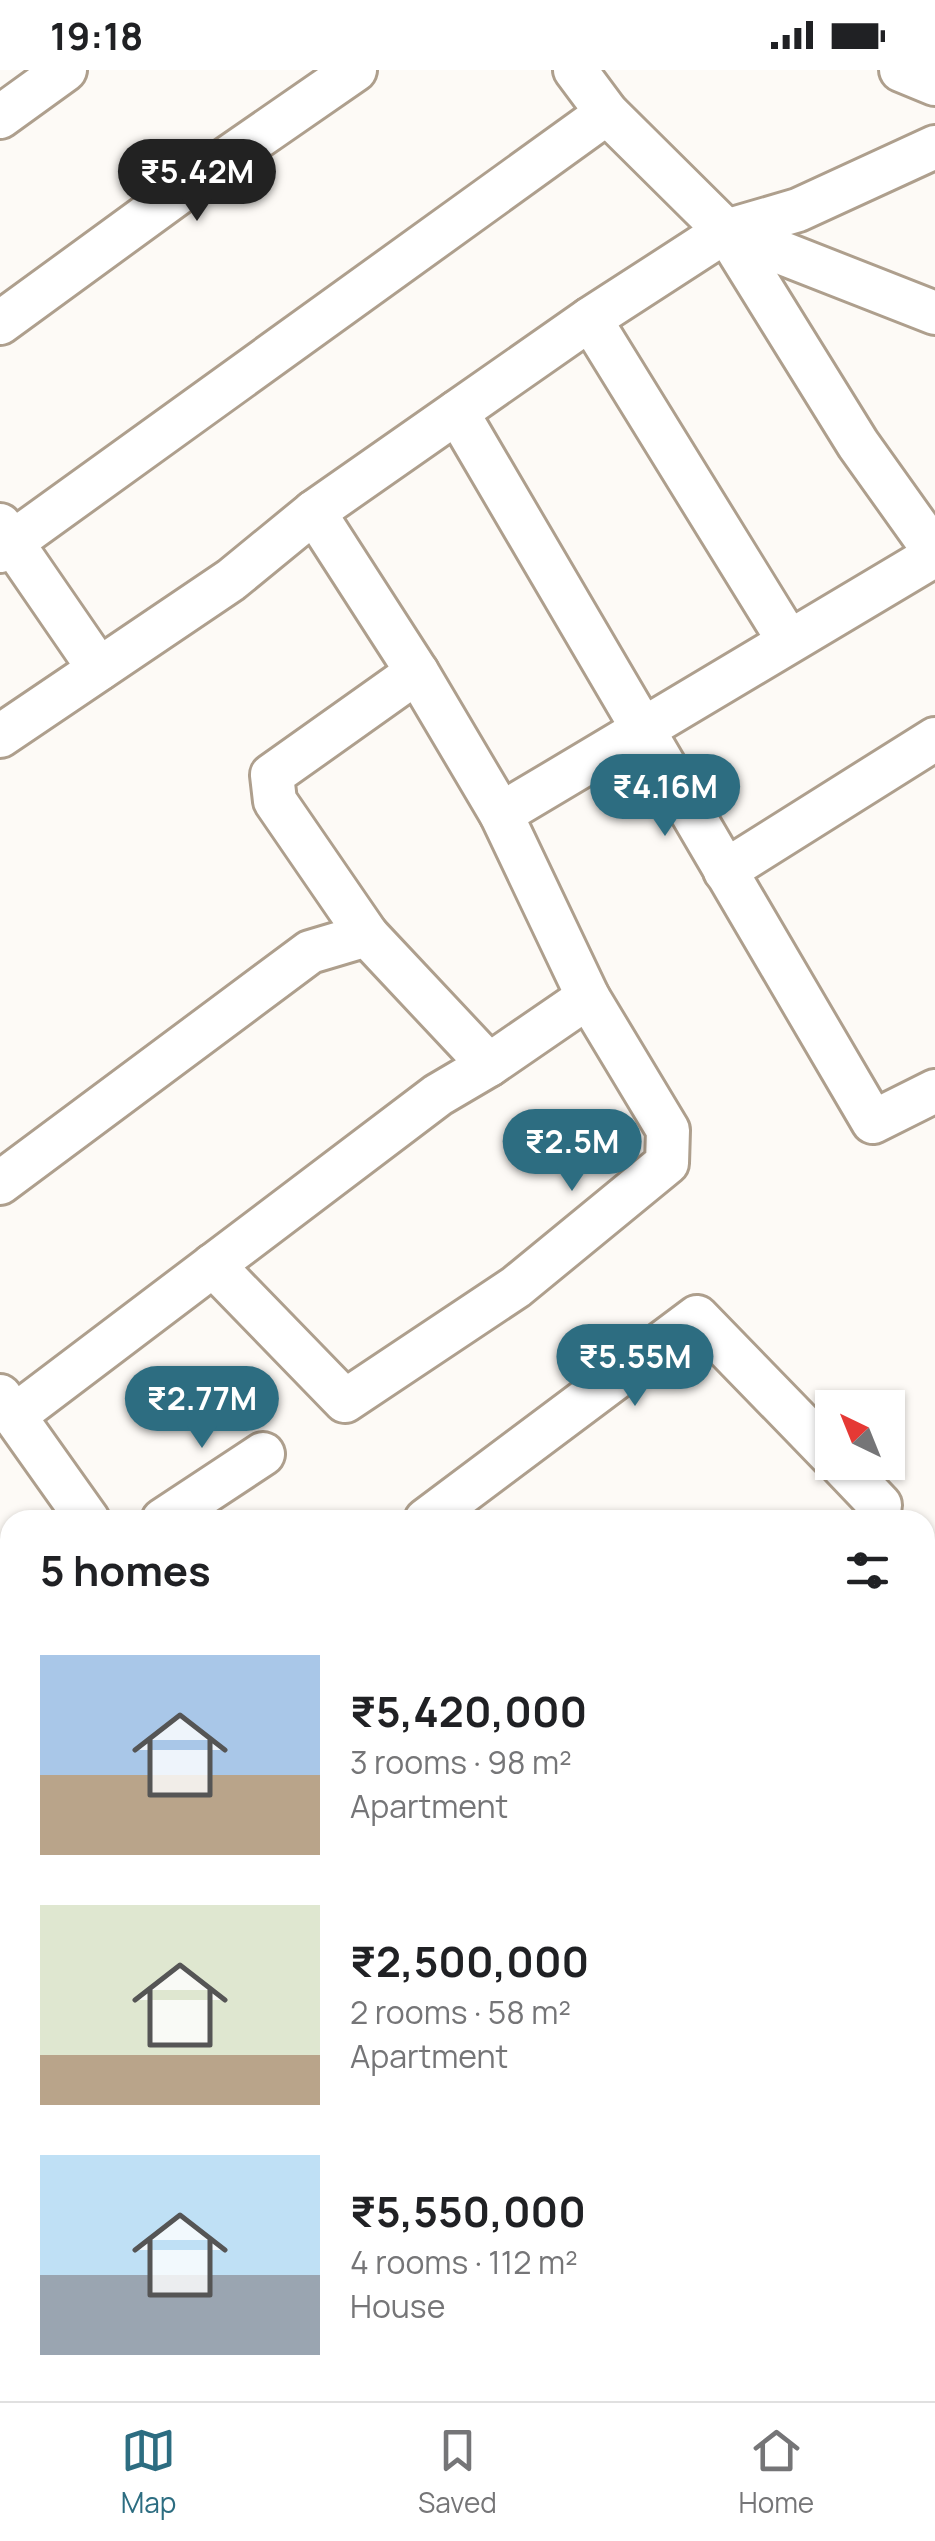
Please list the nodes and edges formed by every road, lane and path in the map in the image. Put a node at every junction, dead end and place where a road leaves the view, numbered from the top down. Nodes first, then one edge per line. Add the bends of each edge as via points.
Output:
1 (65, 70) edge
2 (355, 70) edge
3 (575, 70) edge
4 (901, 70) edge
5 (935, 84) edge
6 (607, 113) junction
7 (0, 117) edge
8 (935, 147) edge
9 (726, 231) junction
10 (935, 313) edge
11 (590, 319) junction
12 (0, 323) edge
13 (457, 412) junction
14 (314, 512) junction
15 (4, 540) edge
16 (935, 554) edge
17 (788, 640) junction
18 (99, 669) junction
19 (416, 672) junction
20 (642, 728) junction
21 (0, 736) edge
22 (935, 739) edge
23 (501, 814) junction
24 (726, 870) junction
25 (367, 935) junction
26 (588, 997) junction
27 (489, 1065) junction
28 (935, 1090) edge
29 (0, 1183) edge
30 (213, 1266) junction
31 (7, 1406) edge
32 (815, 1438) edge
33 (263, 1454) dead end
34 (856, 1480) edge
35 (880, 1505) dead end
36 (81, 1510) edge
37 (178, 1510) edge
38 (439, 1510) edge

1 - 7 street
2 - 12 street
3 - 6 street
4 - 5 street
6 - 9 street
6 - 15 street
8 - 9 street via 798,210
9 - 10 street
9 - 11 street
9 - 16 street
11 - 13 street
11 - 17 street
13 - 14 street
13 - 20 street
14 - 18 street via 230,580
14 - 19 street
15 - 18 street
16 - 17 street
17 - 20 street
18 - 21 street
19 - 23 street
19 - 25 street via 272,775 275,800
20 - 23 street
20 - 24 street
22 - 24 street
23 - 26 street
24 - 28 street via 873,1122
25 - 27 street
25 - 29 street via 310,952
26 - 27 street
26 - 30 street via 668,1130 667,1163 516,1288 345,1401
27 - 30 street via 438,1095
30 - 31 street
31 - 36 street
32 - 38 street via 697,1317
33 - 37 street
34 - 35 street

